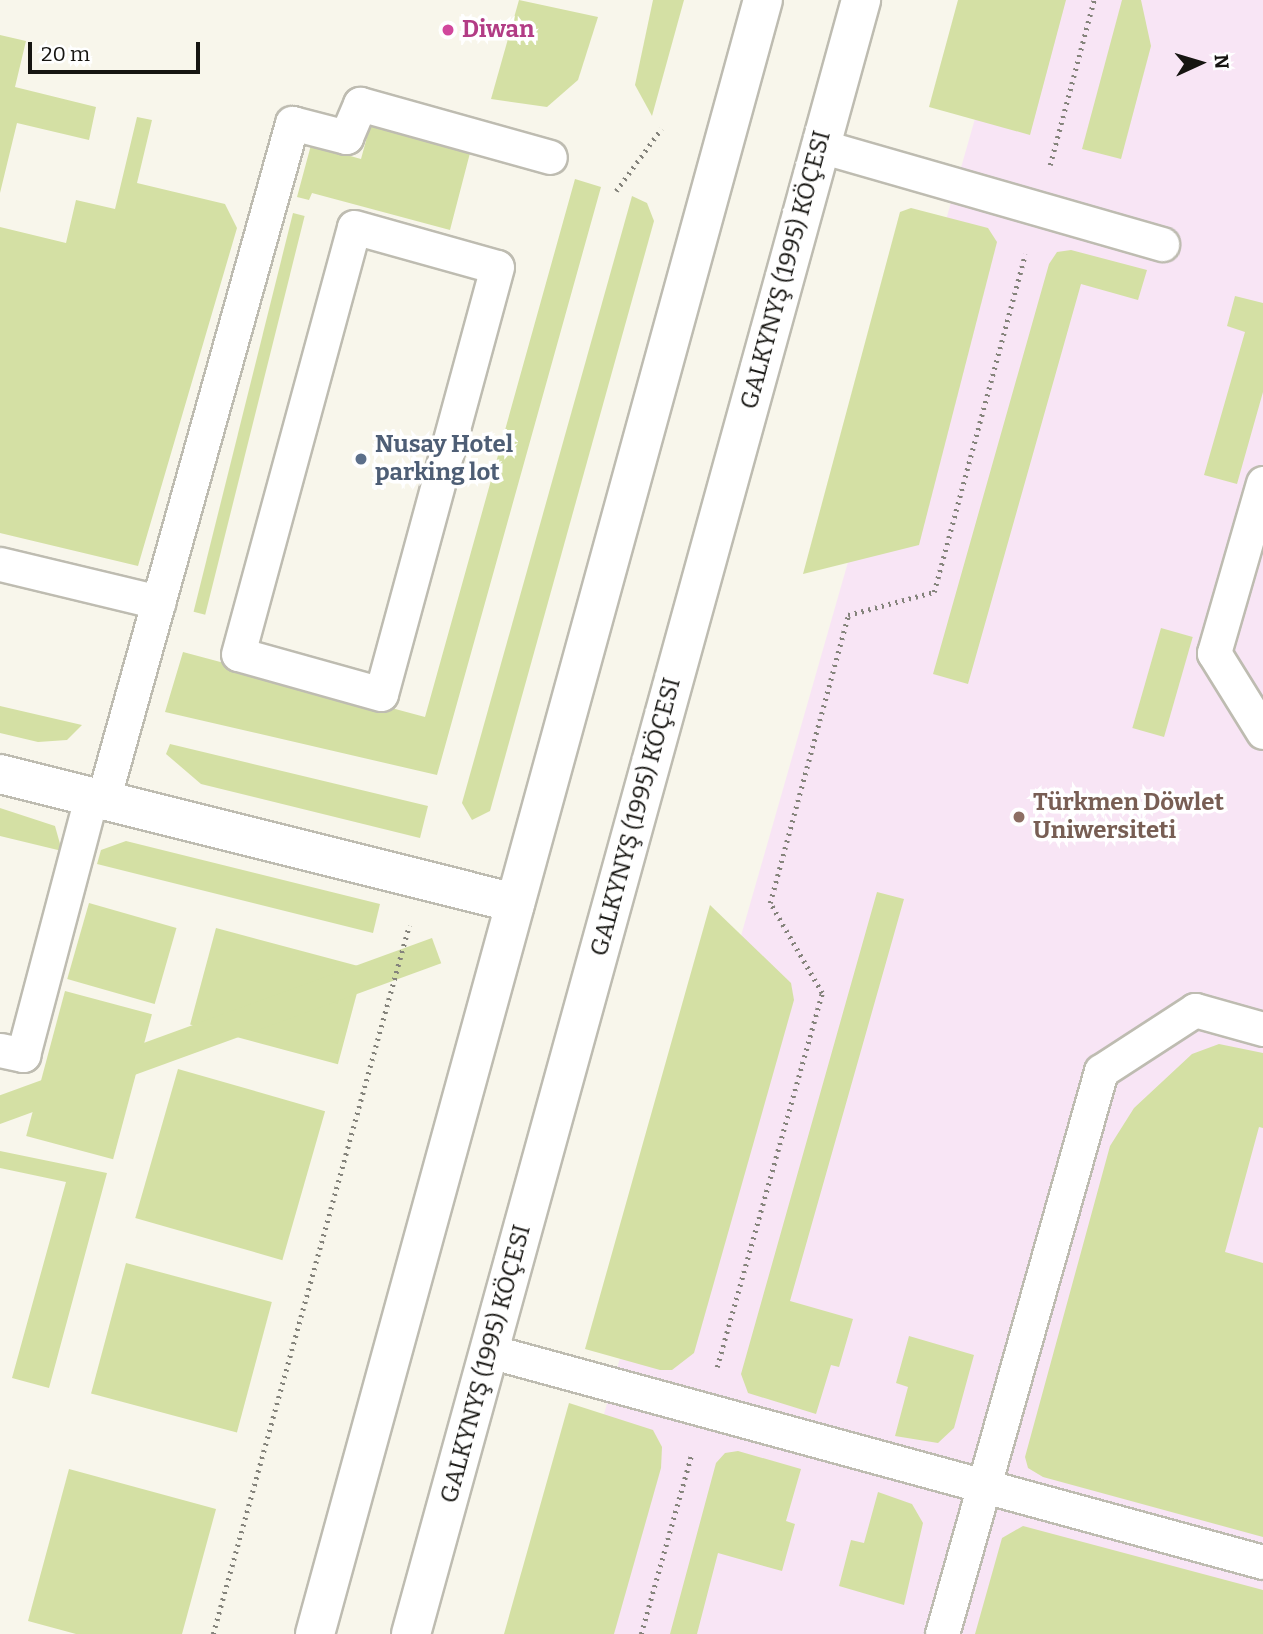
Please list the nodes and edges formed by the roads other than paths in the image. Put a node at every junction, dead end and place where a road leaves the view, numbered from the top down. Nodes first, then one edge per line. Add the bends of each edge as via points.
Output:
1 (762, 0) edge
2 (861, 0) edge
3 (821, 146) junction
4 (550, 157) dead end
5 (1162, 244) dead end
6 (497, 267) joint
7 (1263, 483) edge
8 (0, 564) edge
9 (158, 602) junction
10 (1263, 732) edge
11 (0, 774) edge
12 (97, 798) junction
13 (515, 902) junction
14 (1263, 1029) edge
15 (0, 1050) edge
16 (489, 1351) junction
17 (984, 1487) junction
18 (1263, 1562) edge
19 (315, 1634) edge
20 (411, 1634) edge
21 (942, 1634) edge

1 - 13 main road
2 - 3 main road, GALKYNYŞ (1995) KÖÇESI
3 - 5 lane
3 - 16 main road, GALKYNYŞ (1995) KÖÇESI
4 - 9 lane via 360,104 346,136 292,123
6 - 6 lane via 381,694 238,654 354,227
7 - 10 lane via 1214,653
8 - 9 lane
9 - 12 lane
11 - 12 main road
12 - 13 main road
12 - 15 lane via 23,1055
13 - 19 main road
14 - 17 lane via 1195,1010 1101,1071
16 - 17 lane
16 - 20 main road, GALKYNYŞ (1995) KÖÇESI
17 - 18 lane
17 - 21 lane

